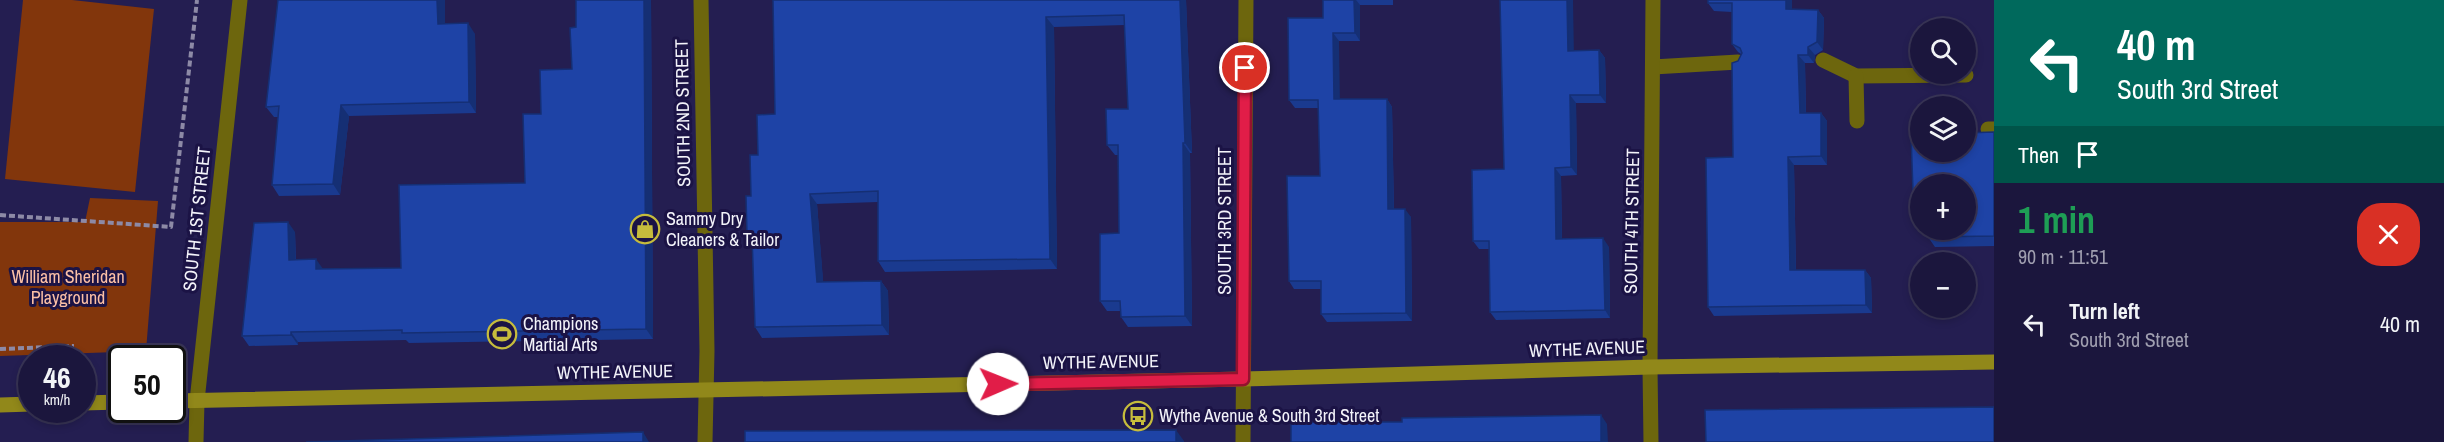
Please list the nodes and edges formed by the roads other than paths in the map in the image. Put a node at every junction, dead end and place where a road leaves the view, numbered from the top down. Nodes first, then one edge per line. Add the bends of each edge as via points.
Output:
1 (240, 0) edge
2 (701, 0) edge
3 (1246, 0) edge
4 (1653, 0) edge
5 (1823, 60) dead end
6 (1738, 63) edge
7 (1653, 67) junction
8 (1856, 76) junction
9 (1910, 76) edge
10 (1857, 122) dead end
11 (1994, 362) edge
12 (1650, 367) junction
13 (1243, 379) junction
14 (705, 390) junction
15 (186, 400) edge
16 (197, 400) junction
17 (18, 404) edge
18 (0, 405) edge
19 (196, 442) edge
20 (705, 442) edge
21 (1243, 442) edge
22 (1651, 442) edge

1 - 16 street, SOUTH 1ST STREET
2 - 14 street, SOUTH 2ND STREET
3 - 13 street, SOUTH 3RD STREET
4 - 7 street, SOUTH 4TH STREET
5 - 8 street
6 - 7 street
7 - 12 street, SOUTH 4TH STREET
8 - 9 street
8 - 10 street
11 - 12 main road, WYTHE AVENUE
12 - 13 main road, WYTHE AVENUE
12 - 22 street, SOUTH 4TH STREET
13 - 14 main road, WYTHE AVENUE
13 - 21 street, SOUTH 3RD STREET
14 - 16 main road, WYTHE AVENUE
14 - 20 street, SOUTH 2ND STREET
15 - 16 main road, WYTHE AVENUE
16 - 19 street, SOUTH 1ST STREET
17 - 18 main road

